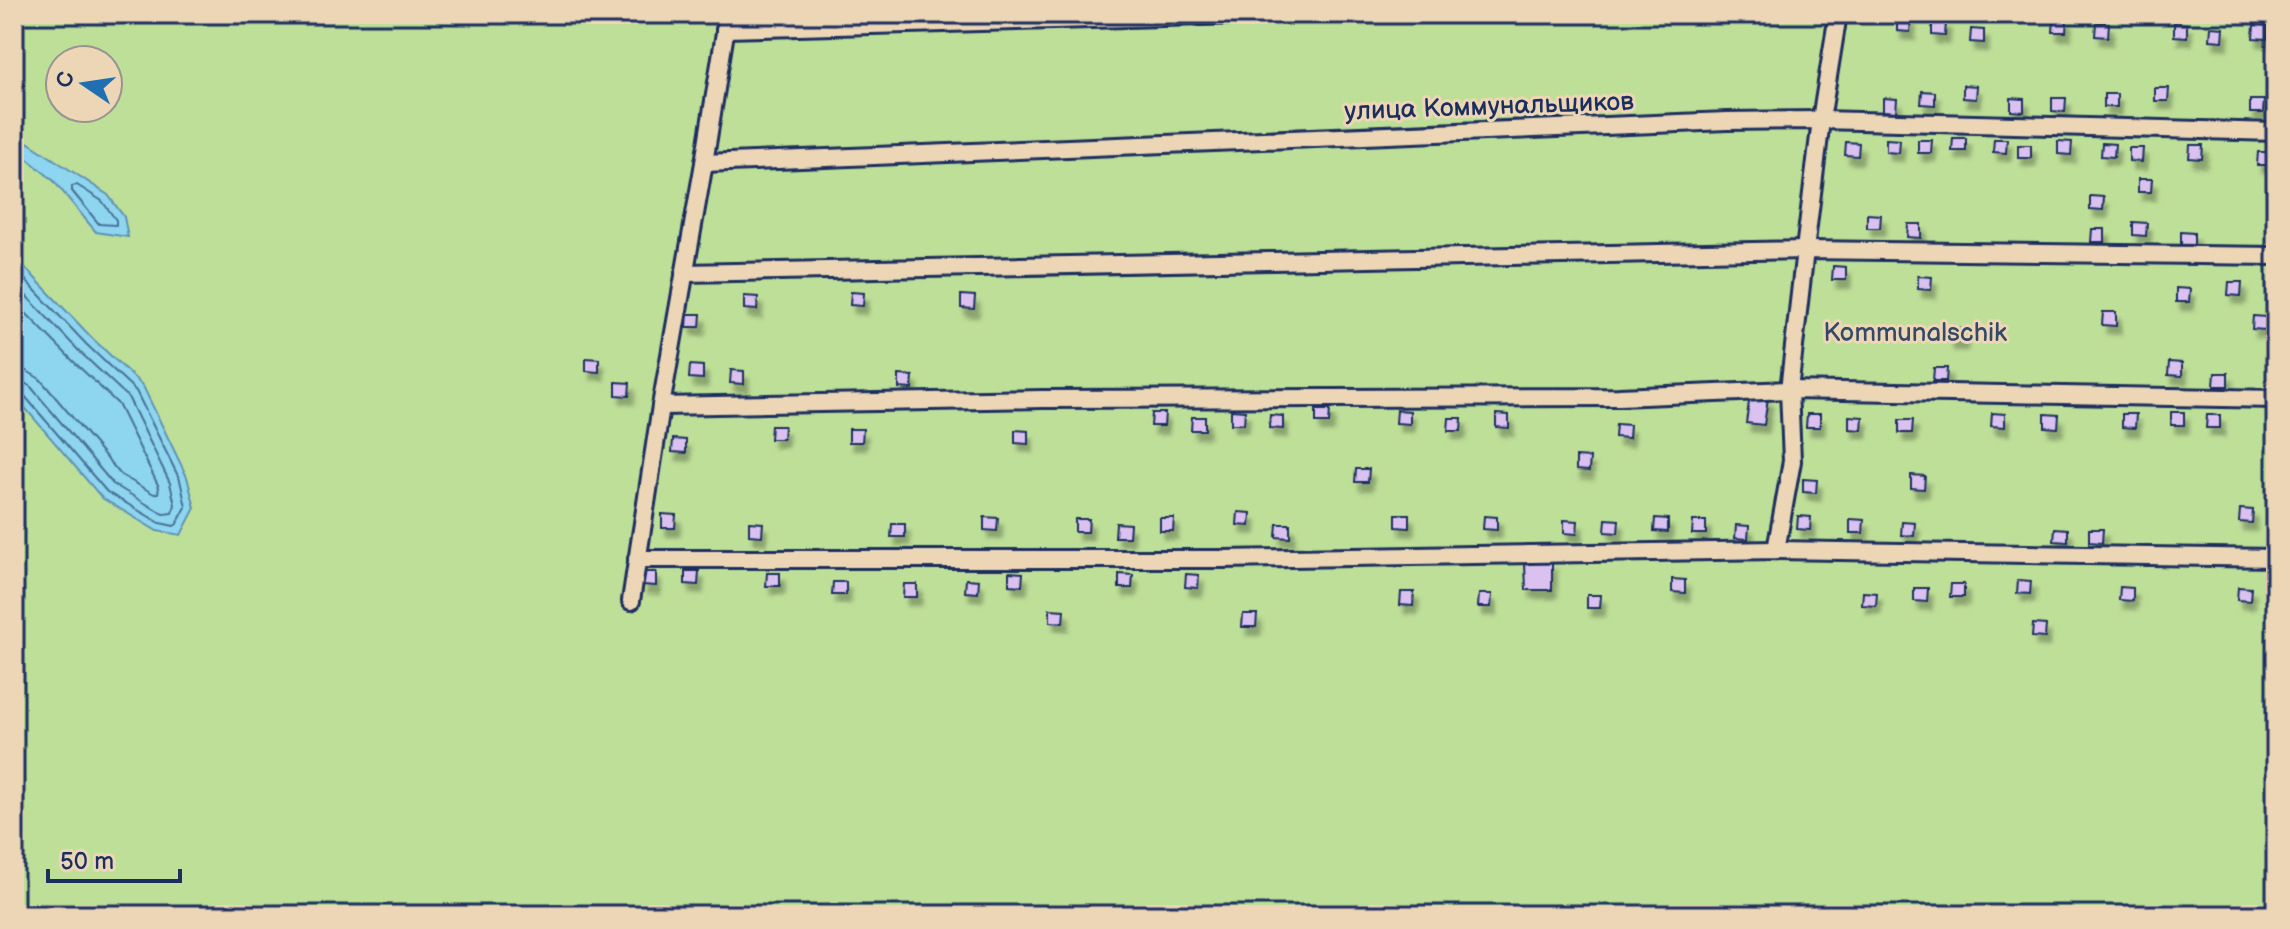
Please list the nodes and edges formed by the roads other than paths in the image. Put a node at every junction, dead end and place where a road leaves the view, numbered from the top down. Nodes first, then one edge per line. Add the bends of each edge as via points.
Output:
1 (1276, 14) edge
2 (1838, 14) edge
3 (726, 22) edge
4 (1821, 120) junction
5 (2276, 132) edge
6 (704, 163) junction
7 (1805, 250) junction
8 (2276, 256) edge
9 (684, 273) junction
10 (1789, 390) junction
11 (2276, 399) edge
12 (661, 406) junction
13 (1776, 550) junction
14 (2276, 558) edge
15 (637, 559) junction
16 (631, 601) dead end

1 - 3 street
2 - 4 street
3 - 6 street
4 - 5 street, улица Коммунальщиков
4 - 6 street, улица Коммунальщиков
4 - 7 street
6 - 9 street
7 - 8 street
7 - 9 street
7 - 10 street
9 - 12 street
10 - 11 street
10 - 12 street via 1619,397
10 - 13 street via 1792,461
12 - 15 street
13 - 14 street
13 - 15 street via 1223,559
15 - 16 street

